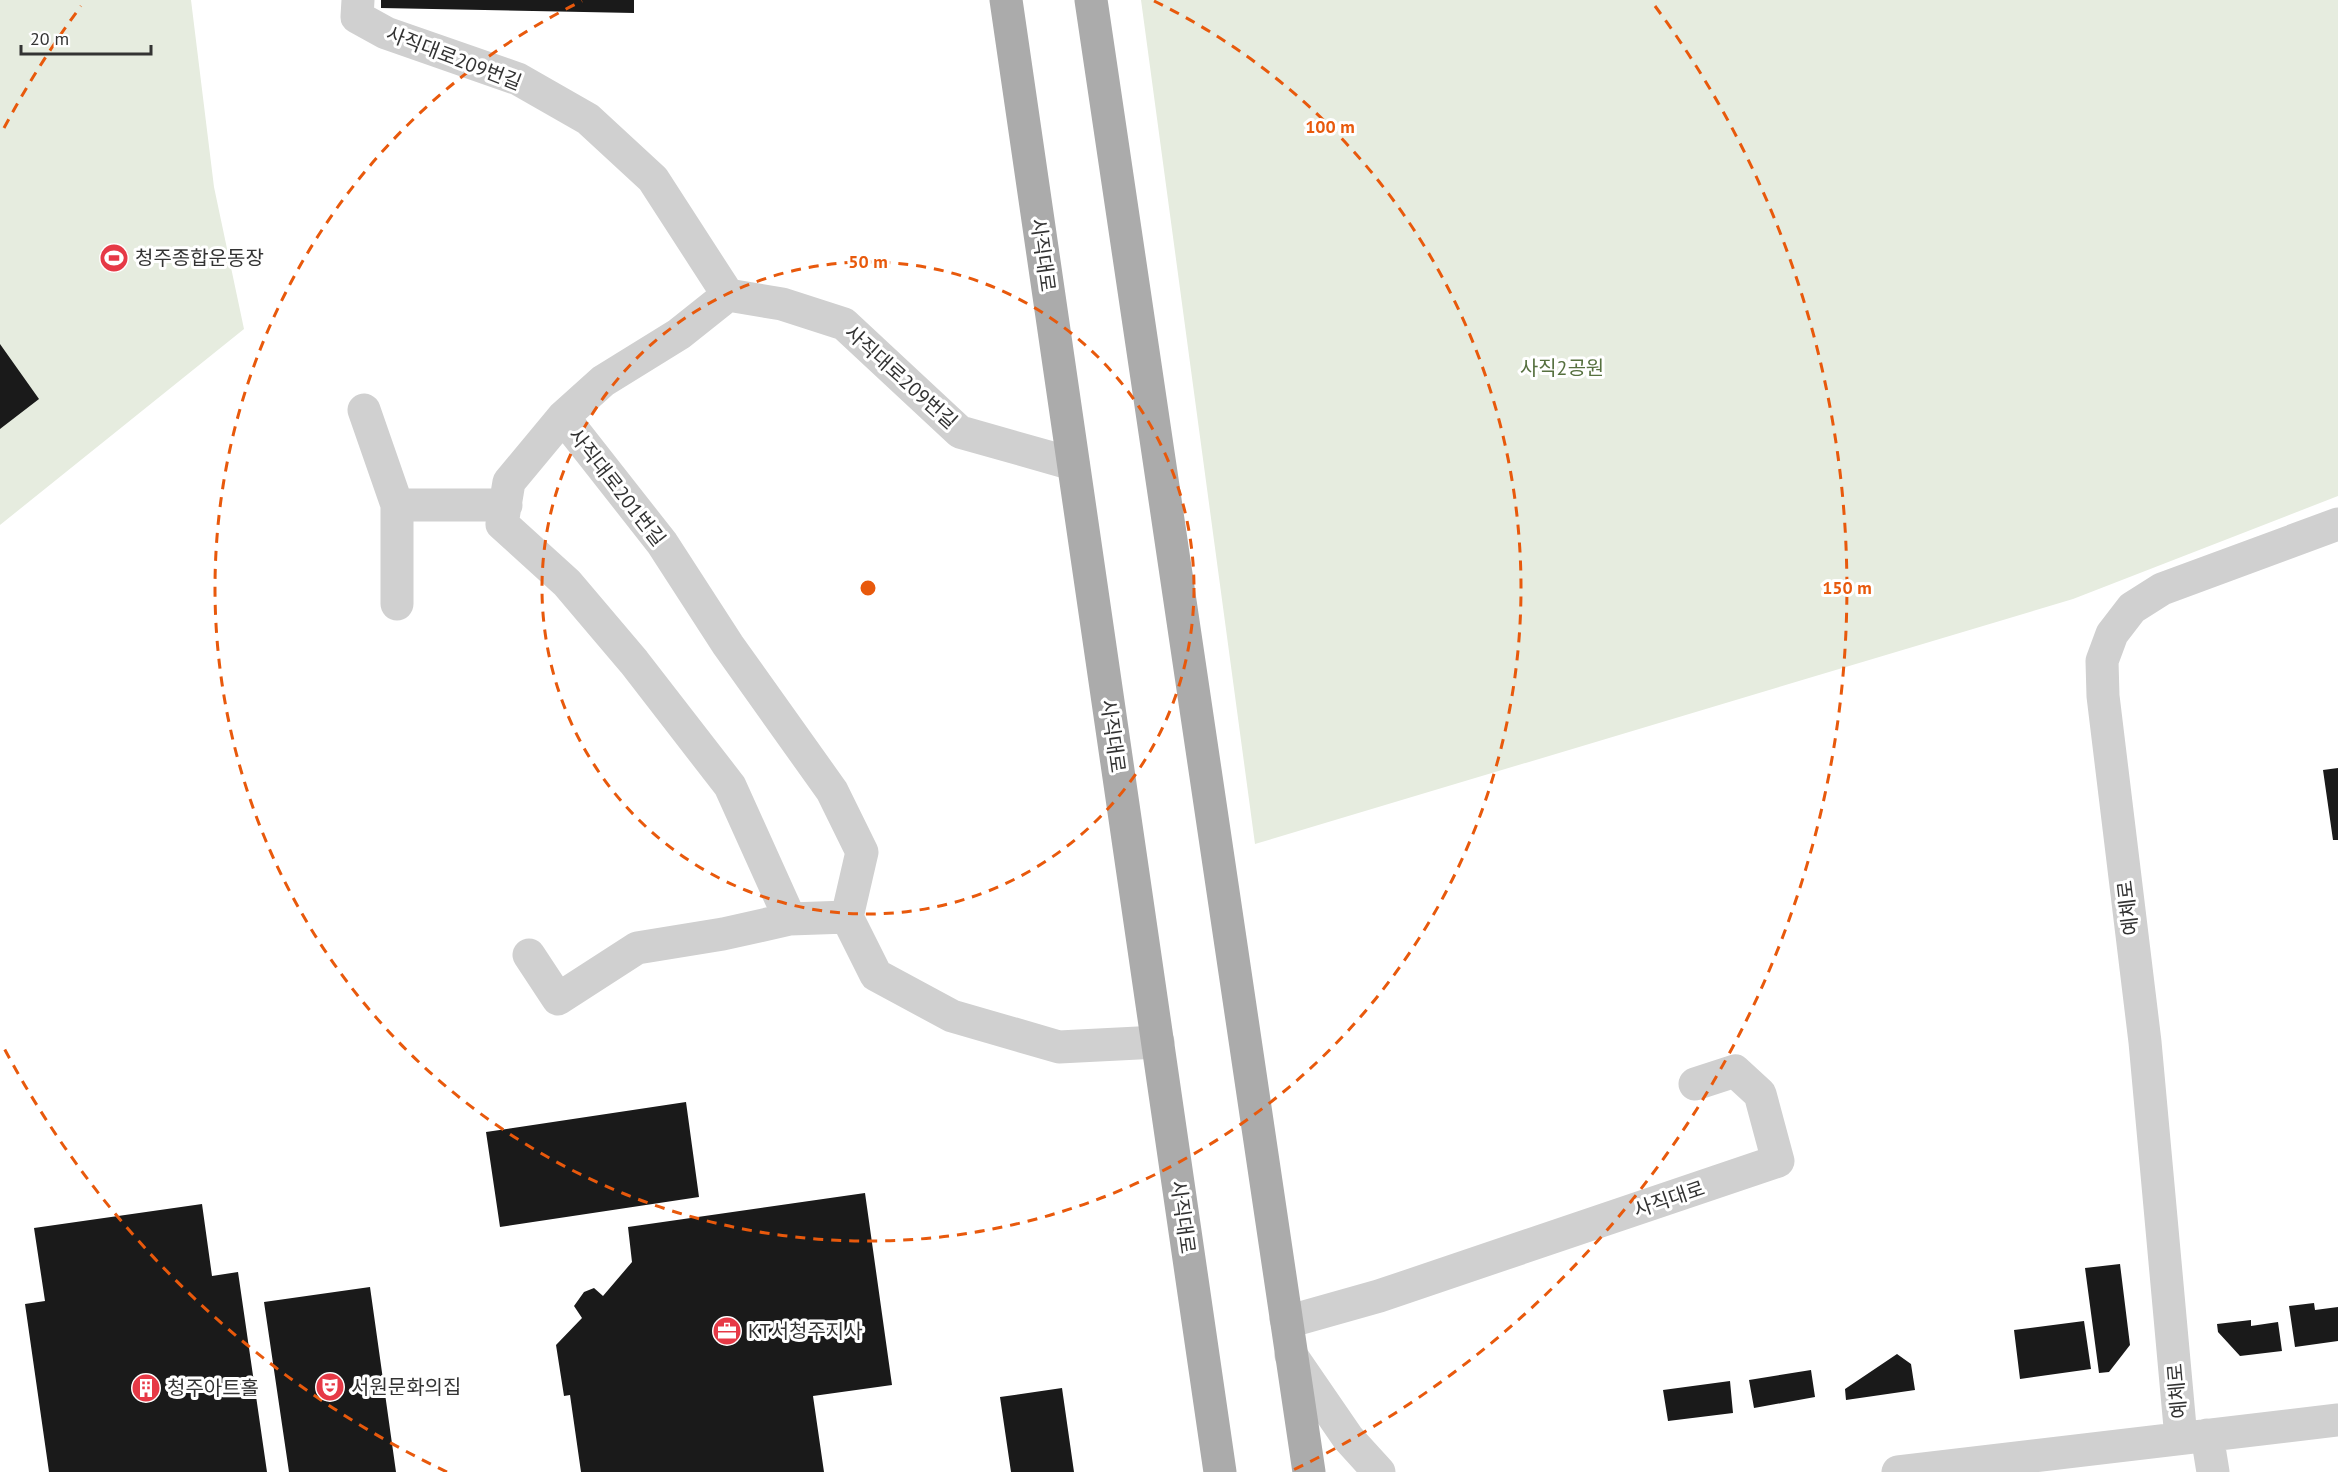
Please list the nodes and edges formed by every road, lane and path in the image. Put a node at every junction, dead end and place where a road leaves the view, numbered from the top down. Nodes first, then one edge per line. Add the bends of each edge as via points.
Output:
1 (358, 0) edge
2 (1006, 0) edge
3 (1091, 0) edge
4 (728, 295) junction
5 (364, 410) dead end
6 (563, 417) junction
7 (1073, 464) junction
8 (397, 505) junction
9 (506, 505) junction
10 (2338, 524) edge
11 (398, 604) dead end
12 (847, 916) junction
13 (790, 919) junction
14 (529, 955) dead end
15 (1158, 1042) junction
16 (1695, 1084) dead end
17 (1286, 1319) junction
18 (1291, 1355) junction
19 (2338, 1420) edge
20 (2194, 1436) junction
21 (1220, 1472) edge
22 (1309, 1472) edge
23 (1379, 1472) edge
24 (1898, 1472) edge
25 (2212, 1472) edge

1 - 4 street, 사직대로209번길 via 357,17 386,33 518,79 588,119 653,179
2 - 7 main road, 사직대로
3 - 17 main road
4 - 6 street via 679,334 603,381
4 - 7 street, 사직대로209번길 via 782,304 844,324 960,432
5 - 8 street
6 - 9 street, 사직대로201번길 via 509,483
6 - 12 street, 사직대로201번길 via 662,543 728,645 832,791 862,852
7 - 15 main road, 사직대로
8 - 9 street
8 - 11 street
9 - 13 street, 사직대로201번길 via 502,524 567,583 730,786
10 - 20 street, 예체로 via 2162,589 2132,608 2112,634 2102,661 2103,696
12 - 13 street
12 - 15 street via 876,975 952,1016 1059,1047
13 - 14 street via 637,948 558,999
15 - 21 main road, 사직대로
16 - 17 street, 사직대로 via 1735,1071 1760,1094 1778,1161 1390,1293
17 - 18 main road
18 - 22 main road
18 - 23 street via 1348,1438
19 - 20 street, 예체로
20 - 24 street, 예체로
20 - 25 street

